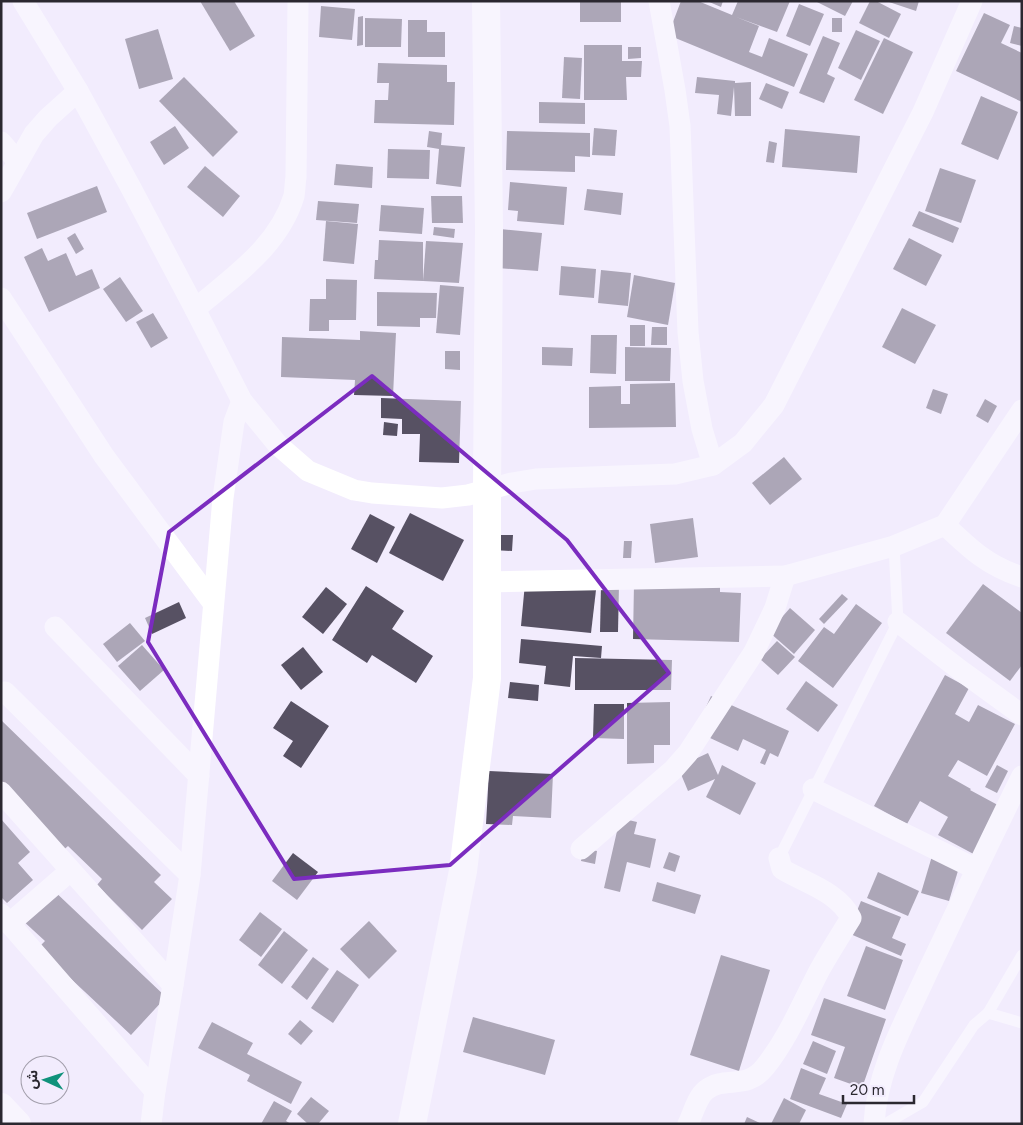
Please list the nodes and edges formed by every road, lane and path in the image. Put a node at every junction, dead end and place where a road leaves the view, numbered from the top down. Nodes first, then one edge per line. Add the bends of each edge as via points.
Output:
1 (23, 1) edge
2 (298, 1) edge
3 (486, 1) edge
4 (659, 1) edge
5 (972, 1) edge
6 (78, 91) junction
7 (1, 142) edge
8 (18, 162) junction
9 (1, 192) edge
10 (1, 298) edge
11 (195, 309) junction
12 (242, 402) junction
13 (1022, 410) edge
14 (713, 465) junction
15 (487, 490) junction
16 (945, 525) junction
17 (894, 546) junction
18 (785, 576) junction
19 (1022, 577) edge
20 (487, 582) junction
21 (213, 602) junction
22 (898, 622) junction
23 (55, 627) dead end
24 (5, 692) dead end
25 (1022, 715) edge
26 (199, 776) junction
27 (1022, 776) edge
28 (813, 789) junction
29 (1, 792) edge
30 (581, 849) dead end
31 (778, 858) joint
32 (976, 869) junction
33 (70, 871) junction
34 (190, 875) junction
35 (5, 919) edge
36 (1022, 955) edge
37 (173, 986) junction
38 (988, 1013) junction
39 (1022, 1022) edge
40 (155, 1091) junction
41 (1, 1106) edge
42 (18, 1124) edge
43 (151, 1124) edge
44 (412, 1124) edge
45 (688, 1124) edge
46 (874, 1124) edge
47 (885, 1124) edge

1 - 6 street
2 - 11 street via 294,196 277,231 261,253
3 - 15 main road via 489,229
4 - 14 street via 680,126 693,382
5 - 14 street via 924,112 774,405 743,443
6 - 8 street via 34,134
6 - 11 street
7 - 8 street
8 - 9 street
10 - 21 street via 104,456
11 - 12 street
12 - 15 street via 278,445 308,471 354,490 442,498
12 - 21 street via 234,422 229,452
13 - 16 street
14 - 15 street via 675,474 536,480
15 - 20 main road
16 - 17 street
16 - 19 street via 978,556
17 - 18 street
17 - 22 lane
18 - 20 street
18 - 30 street via 775,608 754,652 688,753 673,770
20 - 44 main road via 488,678 463,870
21 - 26 street
22 - 25 street
22 - 28 lane
23 - 26 street
24 - 34 street
26 - 34 street
27 - 32 street
28 - 31 lane
28 - 32 street
29 - 33 street
31 - 45 street via 782,869 831,895 847,909 850,918 786,1037 764,1069 748,1081 724,1083 705,1090
32 - 46 street via 882,1075
33 - 35 street
33 - 37 street
34 - 37 street
35 - 40 street
36 - 38 lane
37 - 40 street
38 - 39 lane
38 - 47 lane via 974,1025 923,1102
40 - 43 street
41 - 42 street

